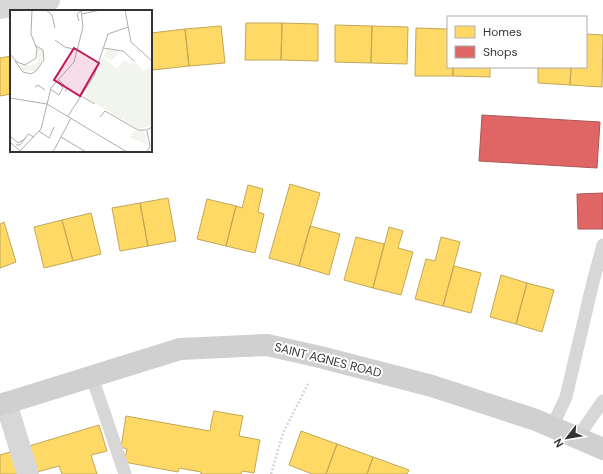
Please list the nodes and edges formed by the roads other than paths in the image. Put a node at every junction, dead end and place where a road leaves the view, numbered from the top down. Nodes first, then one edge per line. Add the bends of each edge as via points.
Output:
1 (49, 0) edge
2 (0, 8) edge
3 (603, 245) edge
4 (92, 377) junction
5 (603, 400) edge
6 (3, 404) edge
7 (552, 427) junction
8 (577, 438) junction
9 (603, 449) edge
10 (28, 474) edge
11 (125, 474) edge

1 - 2 street
3 - 7 lane via 566,397
4 - 6 street, SAINT AGNES ROAD
4 - 7 street, SAINT AGNES ROAD via 180,349 267,345 432,386
4 - 11 lane
5 - 8 lane
6 - 10 street
7 - 8 street, SAINT AGNES ROAD
8 - 9 street, SAINT AGNES ROAD

